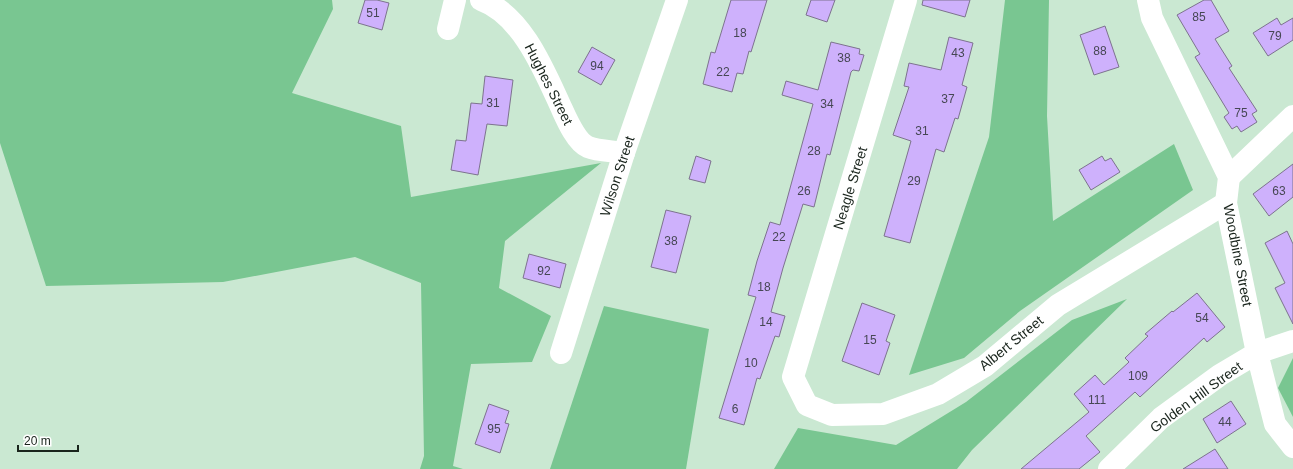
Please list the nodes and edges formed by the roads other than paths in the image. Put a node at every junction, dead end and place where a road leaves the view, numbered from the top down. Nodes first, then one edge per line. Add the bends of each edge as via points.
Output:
1 (455, 0) edge
2 (481, 0) edge
3 (677, 0) edge
4 (906, 0) edge
5 (1148, 0) edge
6 (448, 29) dead end
7 (1293, 116) edge
8 (624, 153) junction
9 (1229, 177) junction
10 (1226, 203) junction
11 (1293, 341) edge
12 (561, 352) dead end
13 (1257, 353) junction
14 (793, 377) joint
15 (1293, 447) edge
16 (1108, 469) edge

1 - 6 street
2 - 8 street, Hughes Street via 490,3 522,32 547,76 571,128 587,146
3 - 8 street, Wilson Street
4 - 14 street, Neagle Street
5 - 9 street via 1152,18
7 - 9 street
8 - 12 street, Wilson Street
9 - 10 street, Woodbine Street
10 - 13 street, Woodbine Street
10 - 14 street, Albert Street via 1058,305 985,366 938,394 882,414 832,415 807,405
11 - 13 street, Golden Hill Street
13 - 15 street, Woodbine Street via 1275,424
13 - 16 street, Golden Hill Street via 1220,374 1161,418

